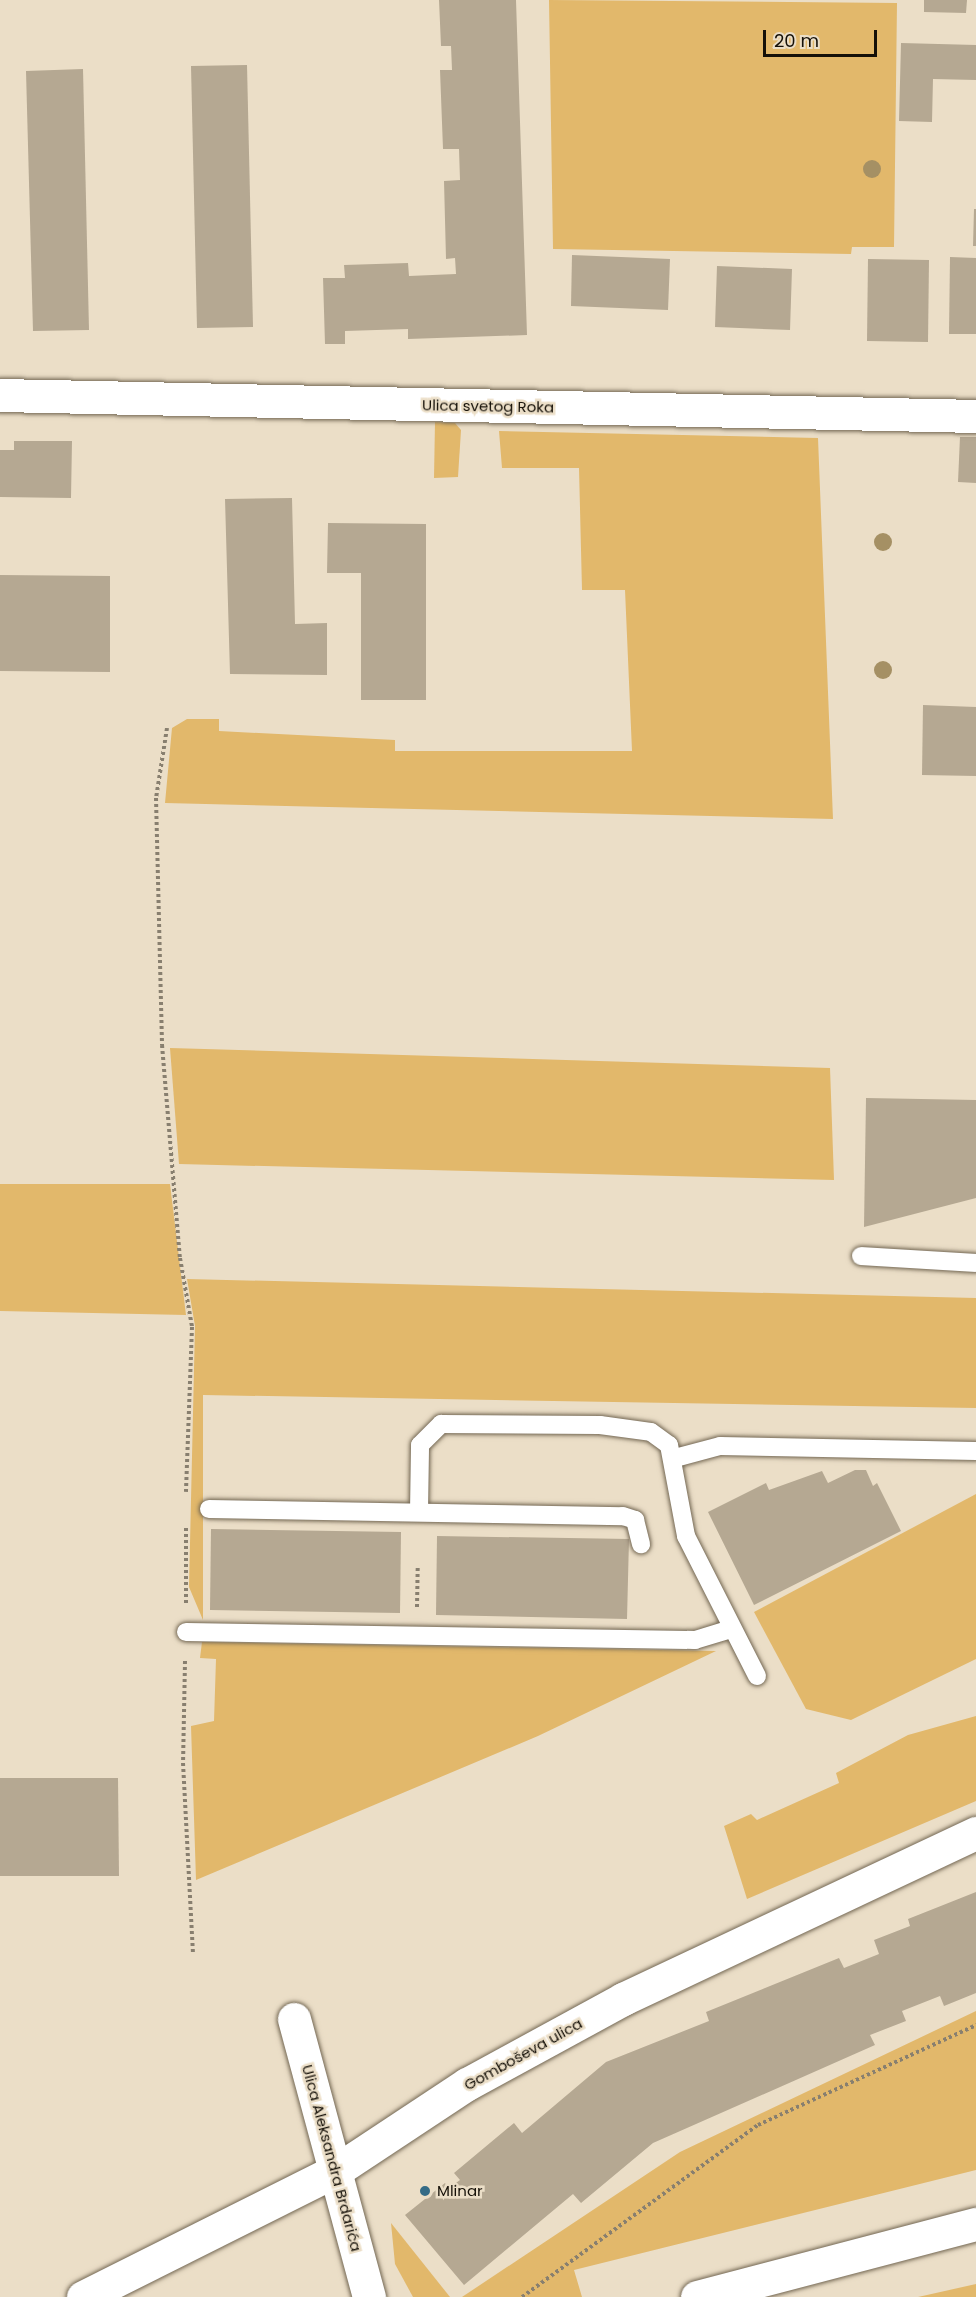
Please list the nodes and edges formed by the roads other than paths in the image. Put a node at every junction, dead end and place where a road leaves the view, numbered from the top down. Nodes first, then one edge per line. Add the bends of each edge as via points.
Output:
1 (0, 395) edge
2 (976, 416) edge
3 (861, 1256) dead end
4 (976, 1263) edge
5 (976, 1451) edge
6 (675, 1458) junction
7 (210, 1509) dead end
8 (419, 1512) junction
9 (641, 1544) dead end
10 (732, 1629) junction
11 (186, 1632) road end
12 (757, 1676) dead end
13 (976, 1833) edge
14 (294, 2019) dead end
15 (337, 2170) junction
16 (976, 2224) edge
17 (83, 2297) edge
18 (369, 2297) edge
19 (697, 2297) edge

1 - 2 street, Ulica svetog Roka
3 - 4 lane
5 - 6 lane via 720,1446
6 - 8 lane via 662,1437 637,1428 441,1424 420,1445
6 - 10 lane via 686,1536
7 - 8 lane
8 - 9 lane via 623,1516 635,1520
10 - 11 lane via 695,1640
10 - 12 lane
13 - 15 street, Gomboševa ulica via 515,2056
14 - 15 street, Ulica Aleksandra Brdarića
15 - 17 street, Gomboševa ulica
15 - 18 street, Ulica Aleksandra Brdarića
16 - 19 street

